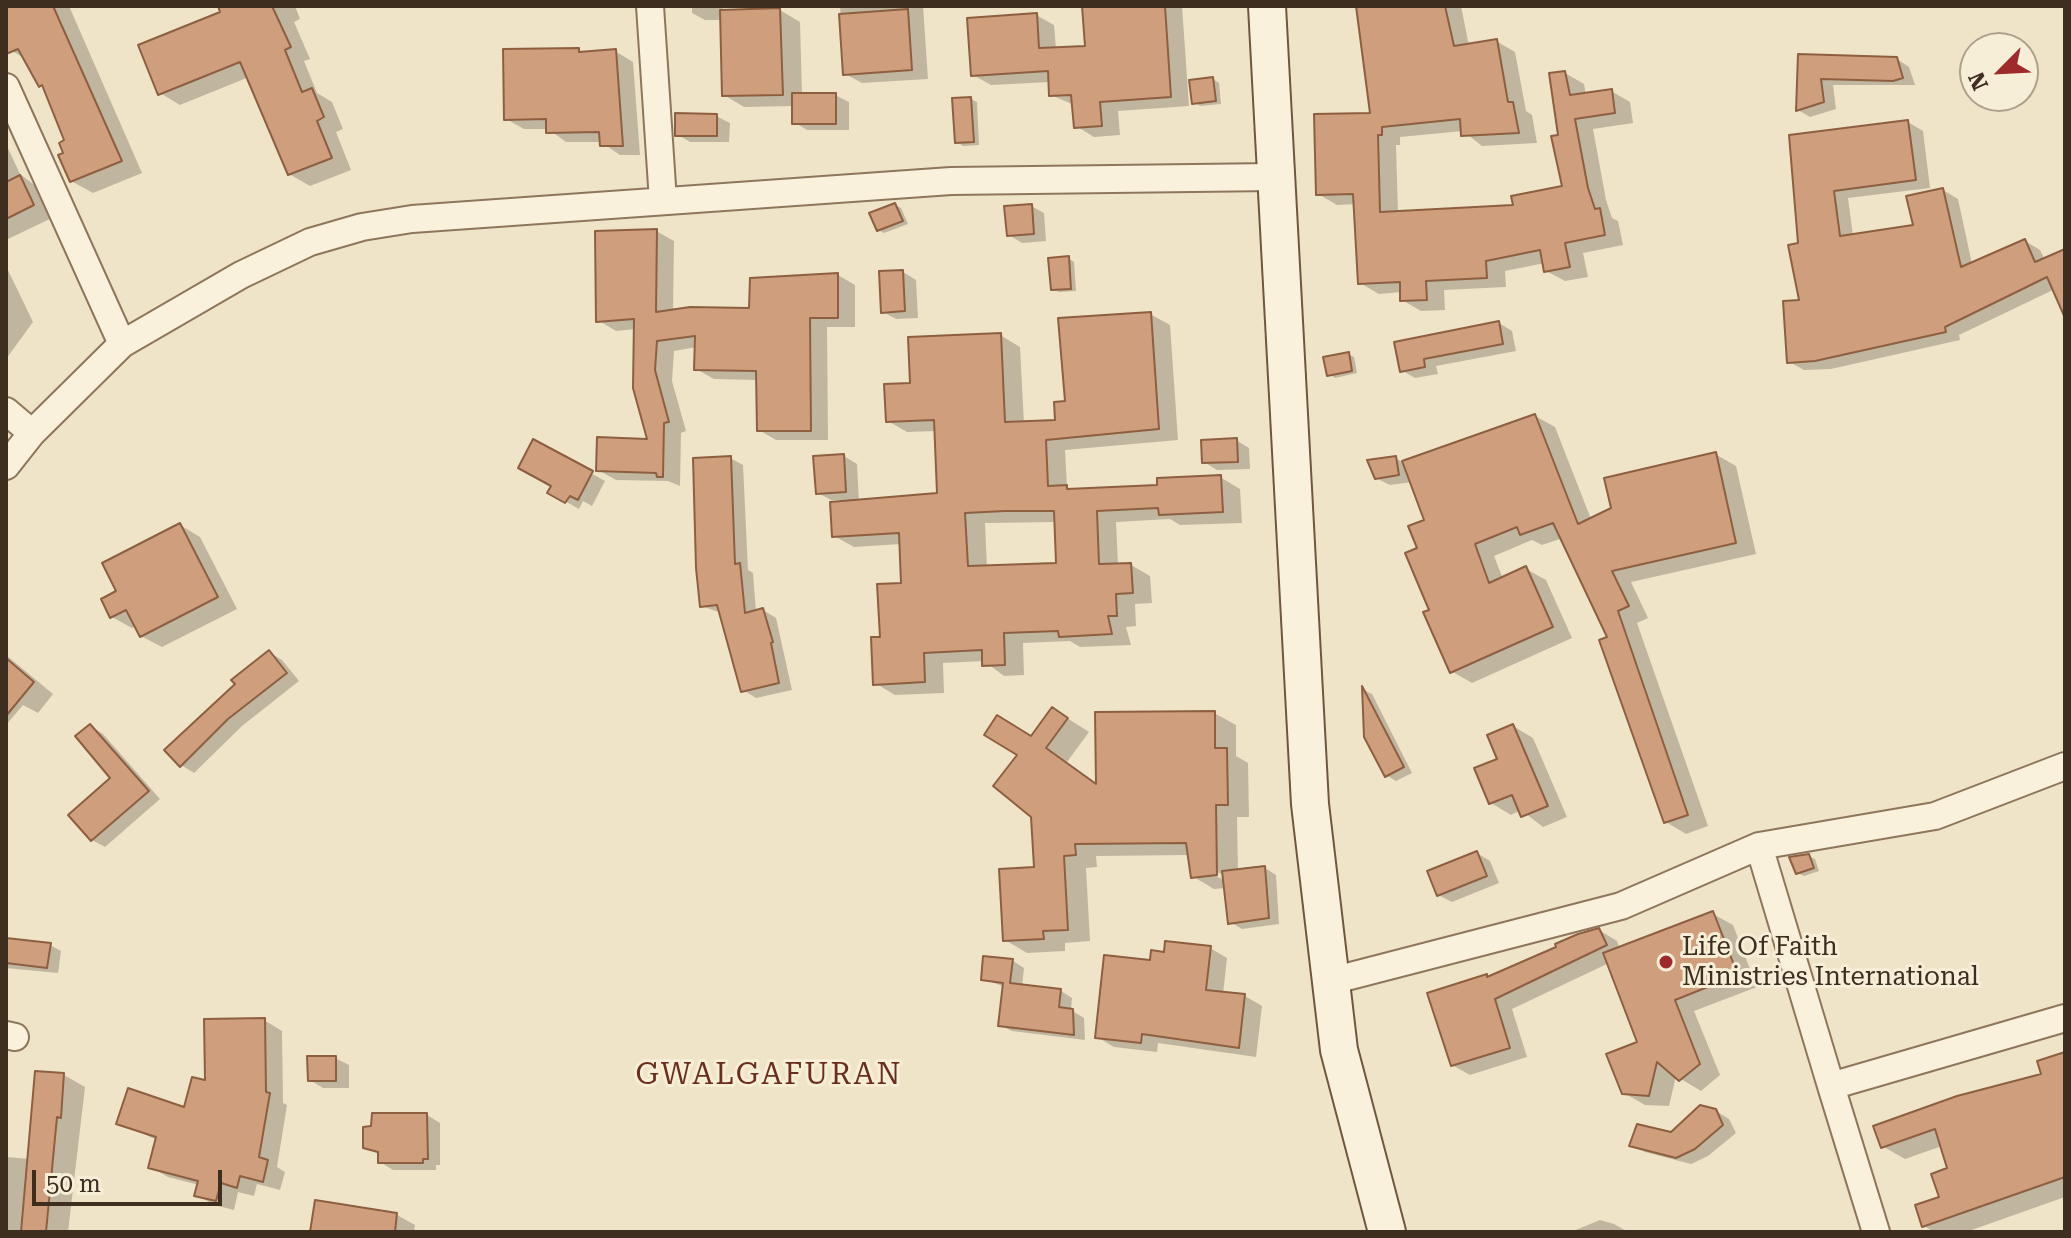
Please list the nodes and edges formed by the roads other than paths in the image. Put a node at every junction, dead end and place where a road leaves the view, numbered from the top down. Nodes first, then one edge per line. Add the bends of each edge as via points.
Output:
1 (650, 6) edge
2 (1267, 6) edge
3 (6, 87) edge
4 (1274, 177) junction
5 (663, 201) junction
6 (122, 344) junction
7 (6, 411) edge
8 (32, 433) junction
9 (6, 466) edge
10 (2065, 766) edge
11 (1759, 846) junction
12 (1331, 981) junction
13 (2065, 1018) edge
14 (1831, 1086) junction
15 (1387, 1232) edge
16 (1876, 1232) edge

1 - 5 street
2 - 4 street
3 - 6 street
4 - 5 street via 951,181
4 - 12 street via 1310,804
5 - 6 street via 362,227 241,275
6 - 8 street
7 - 8 street
8 - 9 street
10 - 11 street via 1935,816
11 - 12 street via 1621,906
11 - 14 street
12 - 15 street via 1339,1050
13 - 14 street
14 - 16 street

